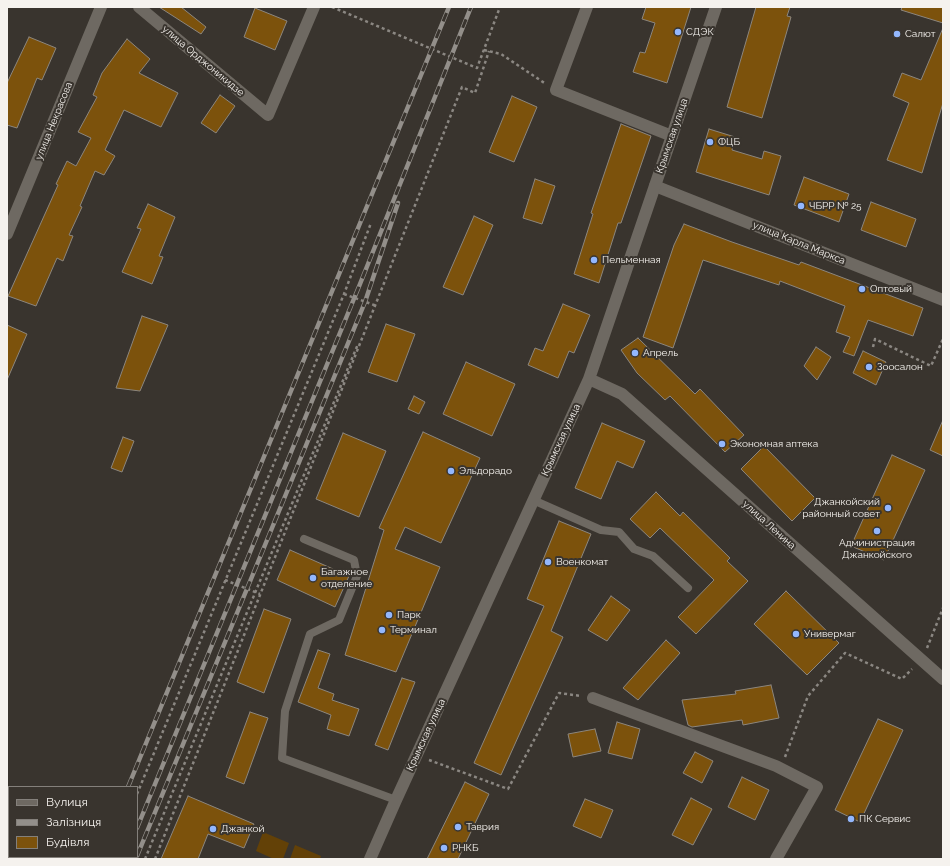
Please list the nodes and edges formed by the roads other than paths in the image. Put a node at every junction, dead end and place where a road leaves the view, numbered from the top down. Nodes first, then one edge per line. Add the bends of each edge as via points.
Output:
1 (101, 7) edge
2 (139, 7) edge
3 (314, 7) edge
4 (587, 7) edge
5 (716, 7) edge
6 (672, 136) junction
7 (655, 186) junction
8 (7, 234) edge
9 (943, 300) edge
10 (590, 379) junction
11 (533, 500) junction
12 (304, 539) dead end
13 (688, 588) dead end
14 (943, 679) edge
15 (593, 698) road end
16 (396, 800) junction
17 (370, 859) edge
18 (776, 859) edge

1 - 8 main road, улица Некрасова
2 - 3 main road, улица Орджоникидзе via 268,115
4 - 6 main road via 556,90
5 - 6 main road, Крымская улица
6 - 7 main road, Крымская улица
7 - 9 main road, улица Карла Маркса
7 - 10 main road, Крымская улица
10 - 11 main road, Крымская улица
10 - 14 main road, улица Ленина via 622,394
11 - 13 lane via 601,530 619,532 634,549 652,556
11 - 16 main road, Крымская улица
12 - 16 lane via 354,560 357,576 339,620 310,634 285,711 282,758
15 - 18 main road via 781,769 817,787
16 - 17 main road, Крымская улица

